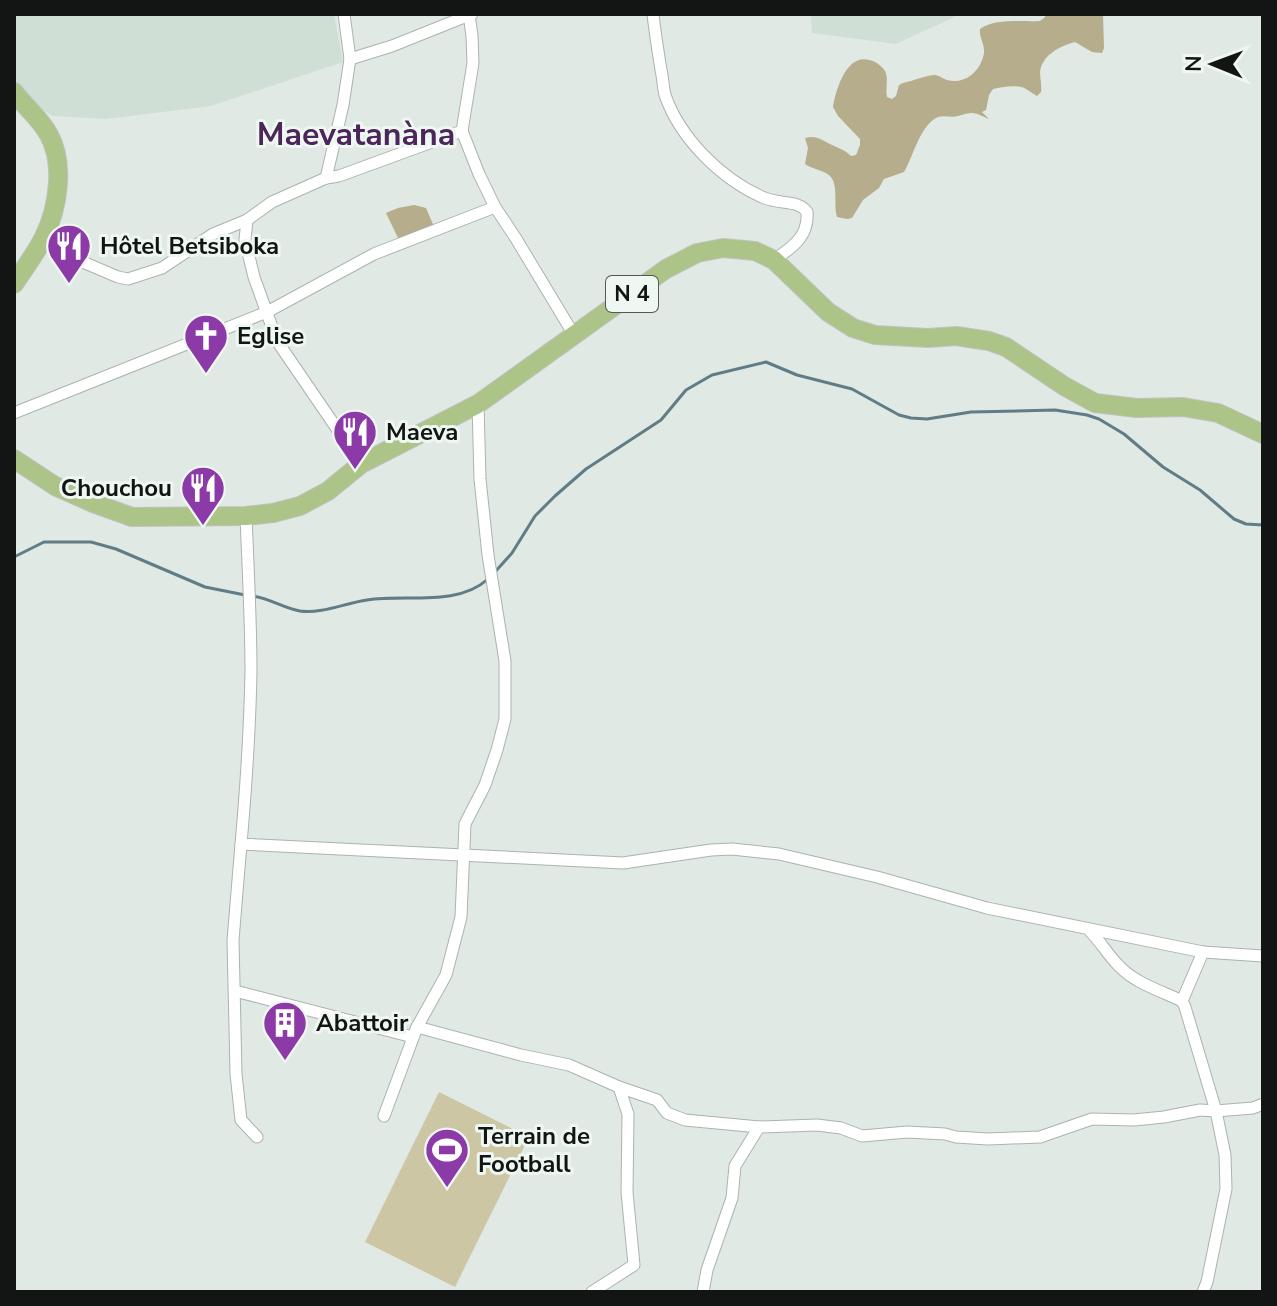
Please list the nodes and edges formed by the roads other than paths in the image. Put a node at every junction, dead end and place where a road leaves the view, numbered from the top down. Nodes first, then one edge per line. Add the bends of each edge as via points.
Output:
1 (344, 14) edge
2 (470, 14) edge
3 (653, 14) edge
4 (350, 59) junction
5 (15, 94) edge
6 (462, 131) junction
7 (326, 178) junction
8 (495, 207) junction
9 (247, 220) junction
10 (44, 237) junction
11 (774, 260) junction
12 (14, 284) edge
13 (267, 312) junction
14 (574, 335) junction
15 (478, 404) junction
16 (14, 413) edge
17 (1263, 434) edge
18 (14, 459) edge
19 (361, 464) junction
20 (246, 516) junction
21 (241, 844) junction
22 (464, 855) junction
23 (1088, 929) junction
24 (1203, 952) junction
25 (1263, 956) edge
26 (235, 991) junction
27 (1182, 1001) junction
28 (415, 1032) junction
29 (619, 1087) junction
30 (1263, 1104) edge
31 (1216, 1111) junction
32 (384, 1116) dead end
33 (759, 1127) junction
34 (257, 1137) dead end
35 (592, 1292) edge
36 (703, 1292) edge
37 (1203, 1292) edge

1 - 4 street
2 - 4 street
2 - 6 street via 473,63
3 - 11 street via 665,93 695,145 748,190 771,202 800,204 807,212 802,237
4 - 7 street
5 - 10 main road via 46,130 57,157 56,202
6 - 7 street
6 - 8 street
7 - 9 street via 272,202
8 - 13 street via 374,254
8 - 14 street
9 - 10 street via 213,234 162,268 128,279 78,260
9 - 13 street via 245,240
10 - 12 main road
11 - 14 main road, N 4 via 755,251 723,248 697,253
11 - 17 main road, N 4 via 828,312 853,328 875,335 989,341 1095,403 1218,413
13 - 16 street
13 - 19 street via 277,341
14 - 15 main road, N 4
15 - 19 main road, N 4
15 - 22 street via 480,479 505,661 505,719 485,785 465,824
18 - 20 main road, N 4 via 55,486 132,517
19 - 20 main road, N 4 via 300,506
20 - 21 street via 251,671
21 - 22 street
21 - 26 street via 233,940
22 - 23 street via 623,863 711,850 779,854
22 - 28 street via 461,917 446,975
23 - 24 street
23 - 27 street via 1133,978
24 - 25 street
24 - 27 street
26 - 28 street
26 - 34 street via 241,1120
27 - 31 street
28 - 29 street via 569,1065
28 - 32 street
29 - 33 street via 657,1100 667,1113 685,1120
29 - 35 street via 628,1114 627,1192 634,1265
30 - 31 street
31 - 33 street via 1092,1119 1040,1137 1013,1138 907,1132 862,1136 817,1125
31 - 37 street via 1226,1189
33 - 36 street via 735,1166 732,1198

